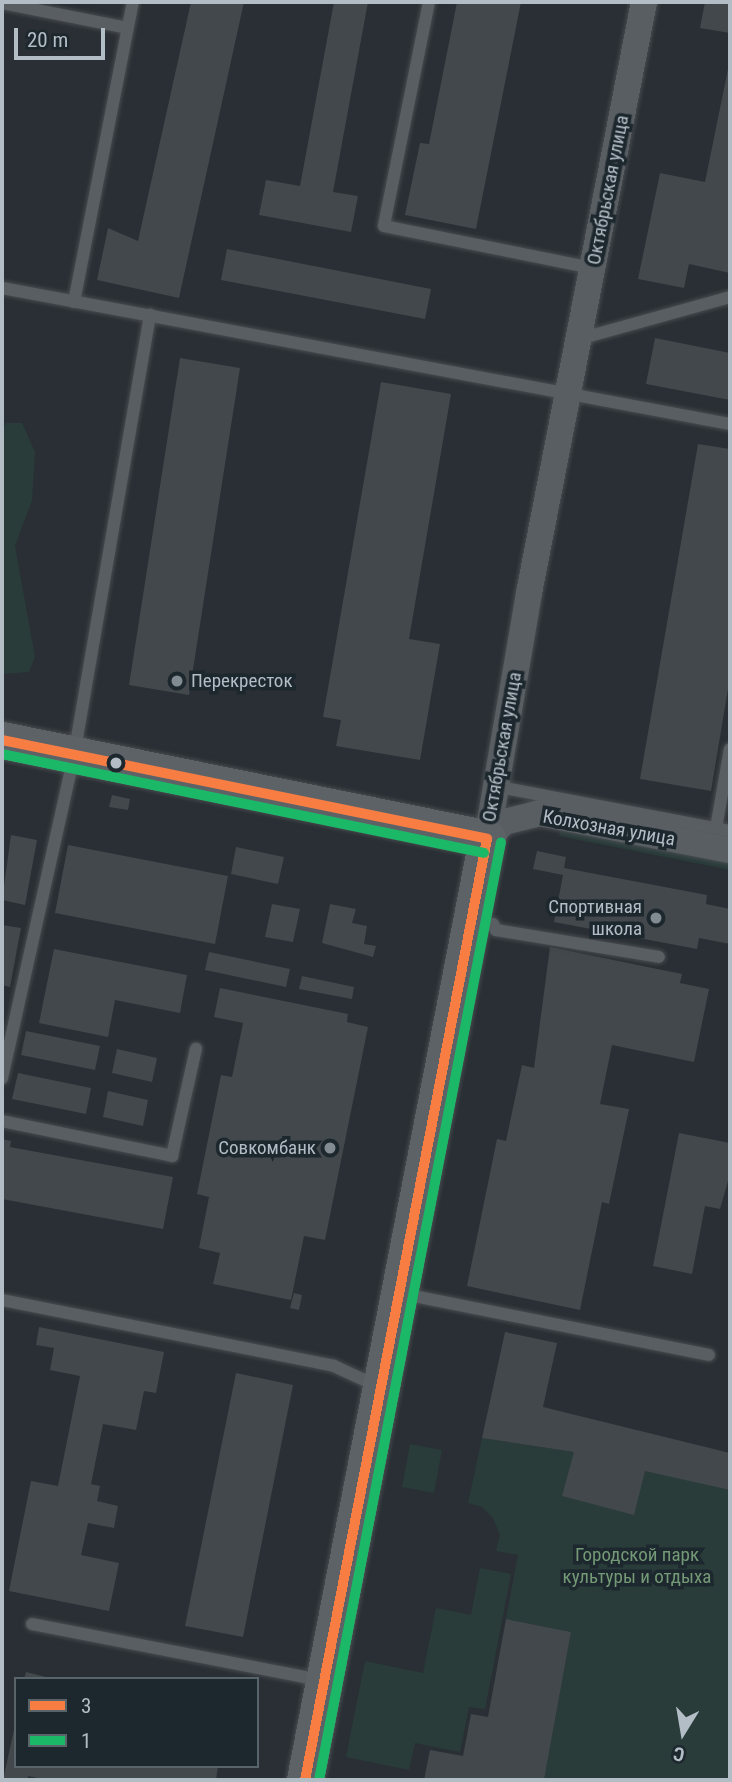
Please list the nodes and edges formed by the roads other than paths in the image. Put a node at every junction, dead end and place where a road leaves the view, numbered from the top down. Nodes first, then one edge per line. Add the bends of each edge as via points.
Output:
1 (133, 2) edge
2 (429, 2) edge
3 (644, 2) edge
4 (2, 3) edge
5 (128, 28) junction
6 (592, 268) junction
7 (2, 288) edge
8 (730, 298) edge
9 (74, 302) junction
10 (150, 316) junction
11 (579, 339) junction
12 (568, 392) junction
13 (730, 424) edge
14 (2, 740) edge
15 (730, 749) edge
16 (74, 755) junction
17 (494, 786) junction
18 (730, 831) edge
19 (487, 839) junction
20 (723, 839) edge
21 (474, 920) junction
22 (659, 957) dead end
23 (195, 1049) dead end
24 (2, 1078) edge
25 (2, 1121) edge
26 (400, 1293) junction
27 (2, 1300) edge
28 (709, 1355) dead end
29 (382, 1388) junction
30 (32, 1624) dead end
31 (325, 1681) junction
32 (305, 1780) edge

1 - 5 lane
2 - 6 lane via 384,226
3 - 6 street, Октябрьская улица
4 - 5 lane
5 - 9 lane
6 - 11 street, Октябрьская улица
7 - 9 lane
8 - 11 lane
9 - 10 lane
10 - 12 lane
10 - 16 lane
11 - 12 street, Октябрьская улица
12 - 13 lane
12 - 17 street, Октябрьская улица
14 - 16 street
15 - 20 lane
16 - 19 street
16 - 24 lane
17 - 19 street, Октябрьская улица
17 - 20 lane
18 - 20 lane
19 - 20 street, Колхозная улица via 504,822 539,813
19 - 21 street, Октябрьская улица
21 - 22 lane via 493,924 496,930
21 - 26 street, Октябрьская улица
23 - 25 lane via 172,1156
26 - 28 lane
26 - 29 street, Октябрьская улица
27 - 29 lane via 334,1366
29 - 31 street, Октябрьская улица
30 - 31 lane
31 - 32 street, Октябрьская улица

